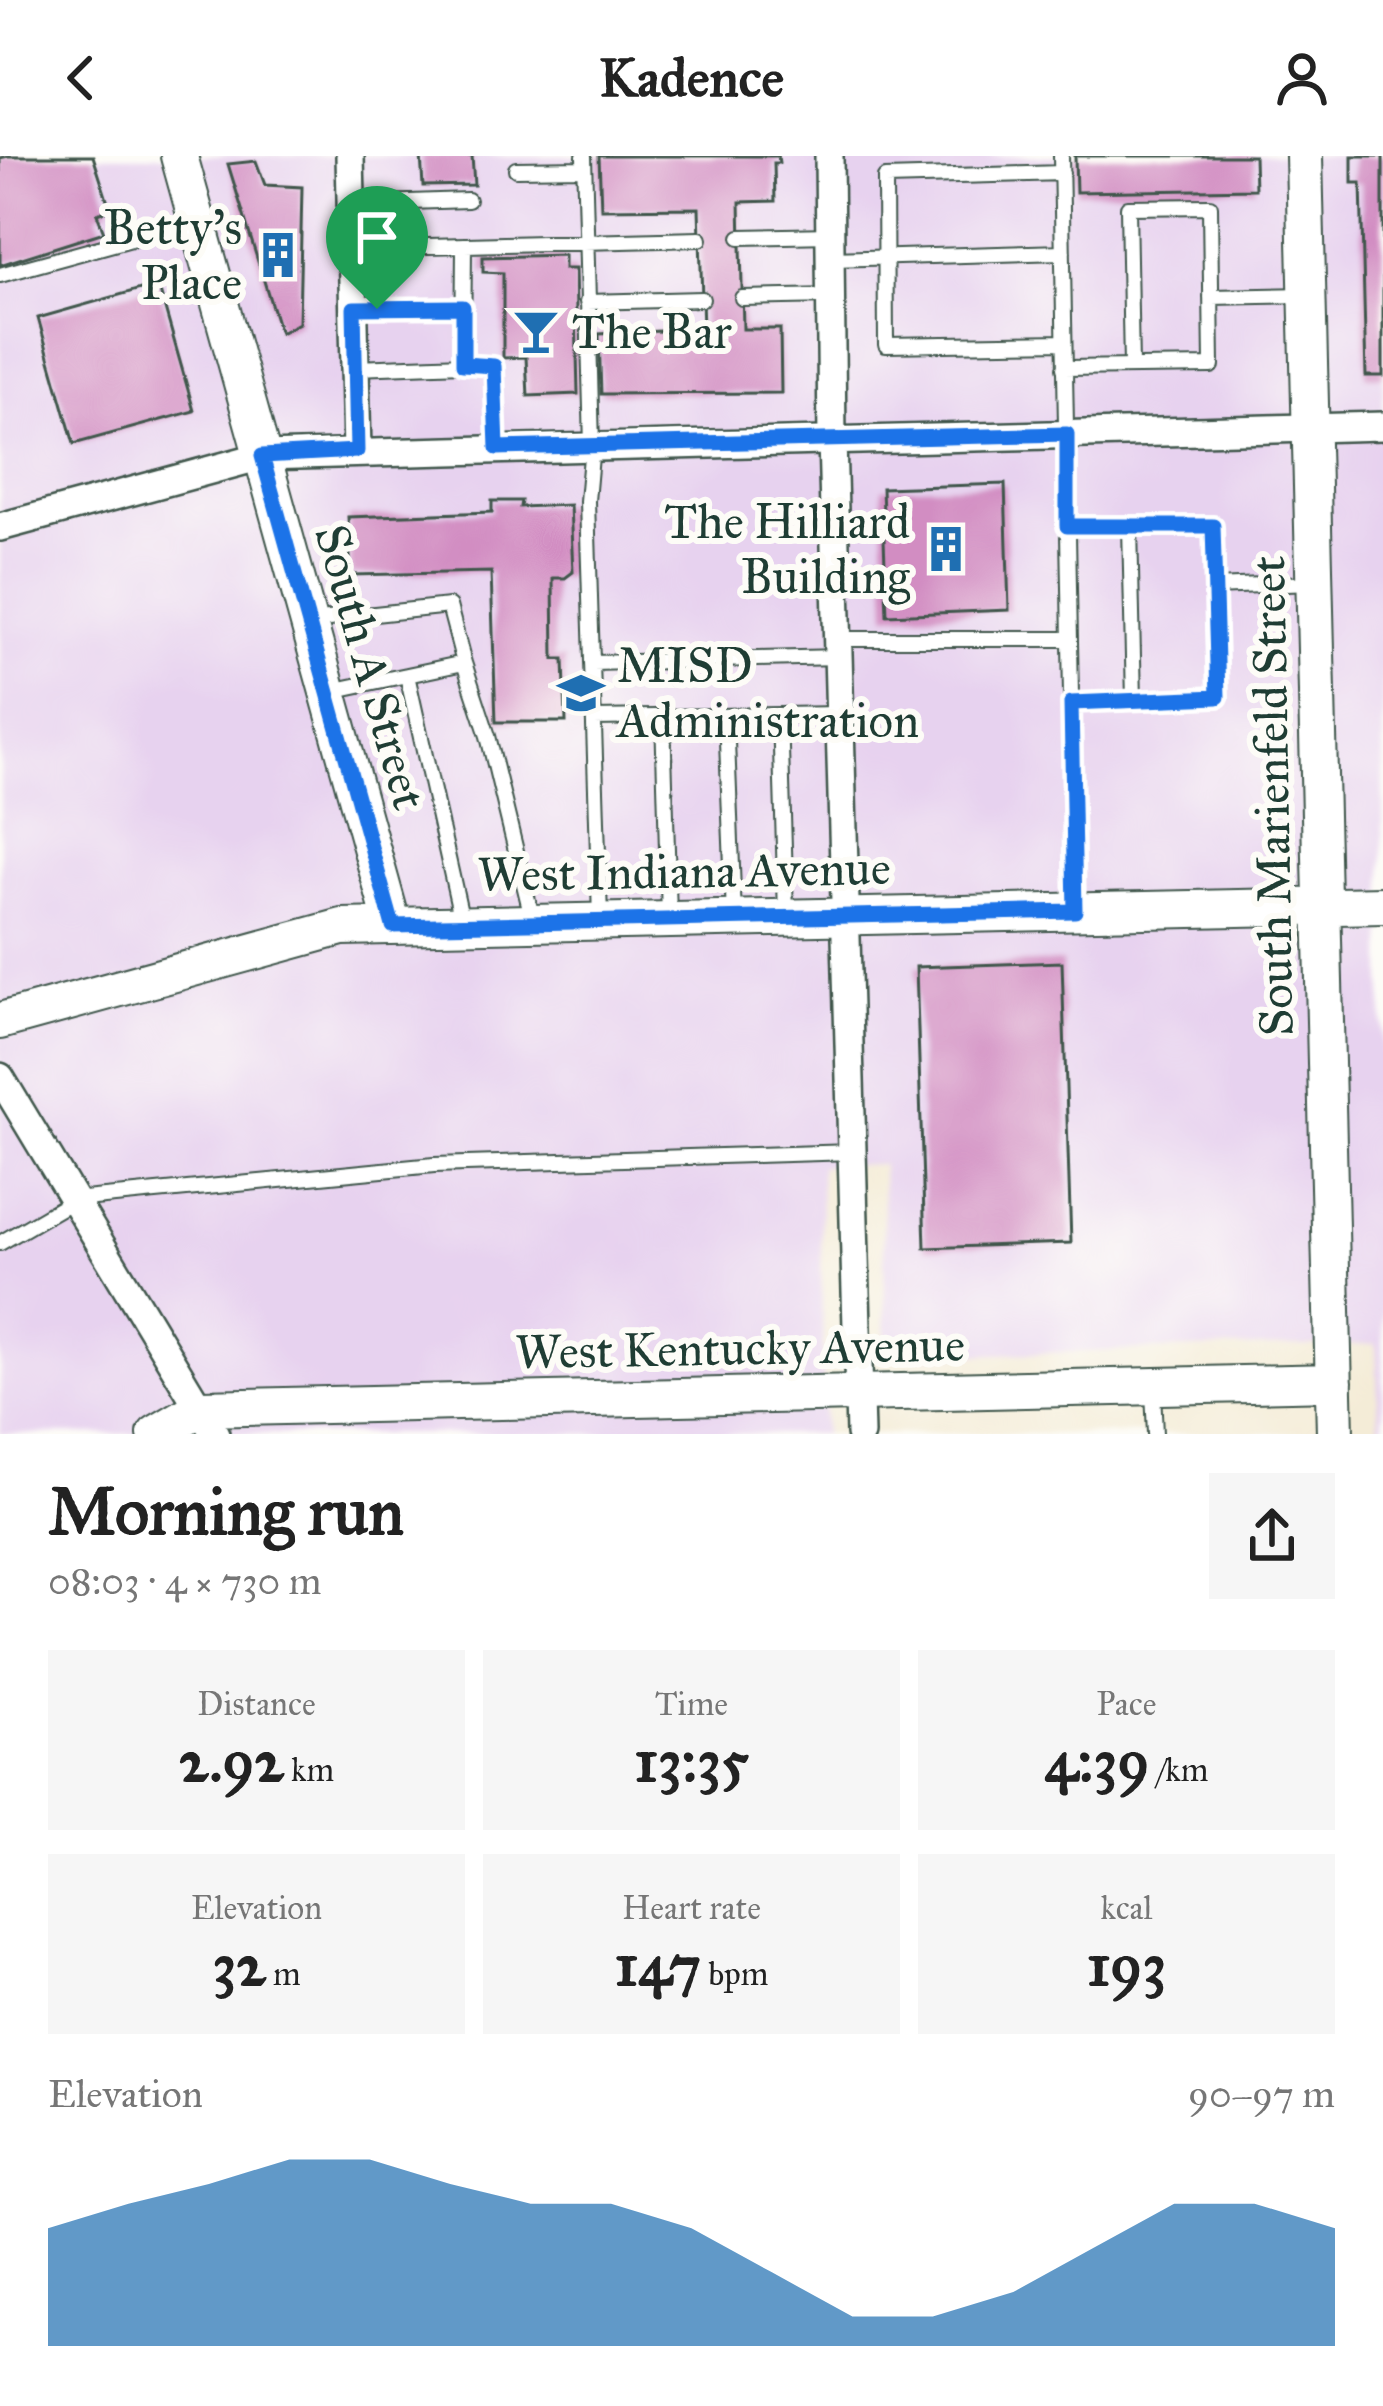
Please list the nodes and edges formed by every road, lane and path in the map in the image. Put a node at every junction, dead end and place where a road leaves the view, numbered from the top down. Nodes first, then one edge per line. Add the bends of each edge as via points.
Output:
1 (179, 156) edge
2 (350, 156) edge
3 (829, 156) edge
4 (1061, 156) edge
5 (1304, 156) edge
6 (584, 162) edge
7 (516, 169) dead end
8 (1062, 173) junction
9 (468, 200) dead end
10 (351, 204) junction
11 (197, 221) junction
12 (740, 237) dead end
13 (700, 239) dead end
14 (586, 242) junction
15 (464, 245) junction
16 (832, 247) junction
17 (352, 248) junction
18 (1063, 252) junction
19 (886, 257) junction
20 (0, 275) edge
21 (1307, 295) junction
22 (832, 296) junction
23 (1211, 297) junction
24 (742, 298) dead end
25 (702, 299) dead end
26 (587, 302) junction
27 (463, 307) junction
28 (354, 308) junction
29 (1064, 342) junction
30 (463, 364) junction
31 (1131, 367) junction
32 (356, 368) junction
33 (1064, 368) junction
34 (1383, 426) edge
35 (1311, 428) junction
36 (1067, 434) junction
37 (832, 440) junction
38 (592, 445) junction
39 (497, 448) junction
40 (357, 451) junction
41 (262, 456) junction
42 (1067, 526) junction
43 (1130, 526) junction
44 (0, 527) edge
45 (1315, 583) junction
46 (1215, 587) junction
47 (308, 621) junction
48 (1070, 640) junction
49 (839, 648) junction
50 (464, 663) junction
51 (592, 663) junction
52 (407, 675) junction
53 (328, 692) junction
54 (1134, 701) junction
55 (1071, 703) junction
56 (841, 714) junction
57 (780, 715) junction
58 (726, 716) junction
59 (663, 717) junction
60 (594, 718) junction
61 (1383, 904) edge
62 (1322, 906) junction
63 (1075, 911) junction
64 (847, 915) junction
65 (786, 916) junction
66 (734, 917) junction
67 (669, 919) junction
68 (600, 920) junction
69 (533, 921) junction
70 (463, 925) junction
71 (393, 926) junction
72 (0, 1021) edge
73 (0, 1077) edge
74 (853, 1152) junction
75 (74, 1200) junction
76 (0, 1243) edge
77 (1334, 1382) junction
78 (1153, 1387) junction
79 (859, 1394) junction
80 (207, 1421) edge
81 (156, 1434) edge
82 (860, 1434) edge
83 (1155, 1434) edge
84 (1335, 1434) edge

1 - 11 street, South A Street
2 - 10 street
3 - 16 street
4 - 8 lane
5 - 21 street, South Marienfeld Street
6 - 7 lane
6 - 14 lane
8 - 18 lane
8 - 19 lane via 885,178
9 - 10 lane
10 - 17 street
11 - 20 lane
11 - 41 street, South A Street
12 - 16 lane
13 - 14 lane
14 - 15 lane
14 - 26 lane
15 - 17 lane
15 - 27 lane
16 - 19 lane
16 - 22 street
17 - 28 street
18 - 19 lane
18 - 29 lane
19 - 29 lane via 886,345
21 - 23 lane
21 - 35 street, South Marienfeld Street
22 - 24 lane
22 - 37 street
23 - 31 lane via 1212,366
23 - 31 lane via 1210,206 1128,207
25 - 26 lane
26 - 38 lane
27 - 28 lane
27 - 30 lane
28 - 32 street
29 - 33 lane
30 - 32 lane
30 - 39 lane via 494,366
31 - 33 lane
32 - 40 street
33 - 36 lane
34 - 35 street
35 - 36 street
35 - 45 street, South Marienfeld Street
36 - 37 street
36 - 42 lane
37 - 38 street
37 - 49 street
38 - 39 street
38 - 51 lane
39 - 40 street
40 - 41 street
41 - 44 street
41 - 47 street, South A Street
42 - 43 lane
42 - 48 lane
43 - 46 lane via 1213,526
43 - 54 lane
45 - 46 lane
45 - 62 street, South Marienfeld Street
46 - 54 lane via 1218,697
47 - 50 lane via 449,606
47 - 53 street, South A Street
48 - 49 lane
48 - 55 lane
49 - 51 lane
49 - 56 street
50 - 52 lane
50 - 69 lane
51 - 60 lane
52 - 53 lane
52 - 70 lane
53 - 71 street, South A Street
54 - 55 lane
55 - 63 lane
56 - 57 lane
56 - 64 street
57 - 58 lane
57 - 65 lane
58 - 59 lane
58 - 66 lane
59 - 60 lane
59 - 67 lane
60 - 68 lane
61 - 62 street, West Indiana Avenue
62 - 63 street, West Indiana Avenue
62 - 77 street, South Marienfeld Street
63 - 64 street, West Indiana Avenue
64 - 65 street, West Indiana Avenue
64 - 74 street
65 - 66 street, West Indiana Avenue
66 - 67 street, West Indiana Avenue
67 - 68 street, West Indiana Avenue
68 - 69 street, West Indiana Avenue
69 - 70 street, West Indiana Avenue
70 - 71 street, West Indiana Avenue
71 - 72 street, West Indiana Avenue via 342,927
73 - 75 street
74 - 75 lane via 434,1165
74 - 79 street
75 - 76 lane
75 - 80 street
77 - 78 street, West Kentucky Avenue
77 - 84 street, South Marienfeld Street
78 - 79 street, West Kentucky Avenue
78 - 83 lane
79 - 80 street, West Kentucky Avenue
79 - 82 street
80 - 81 street, West Kentucky Avenue

